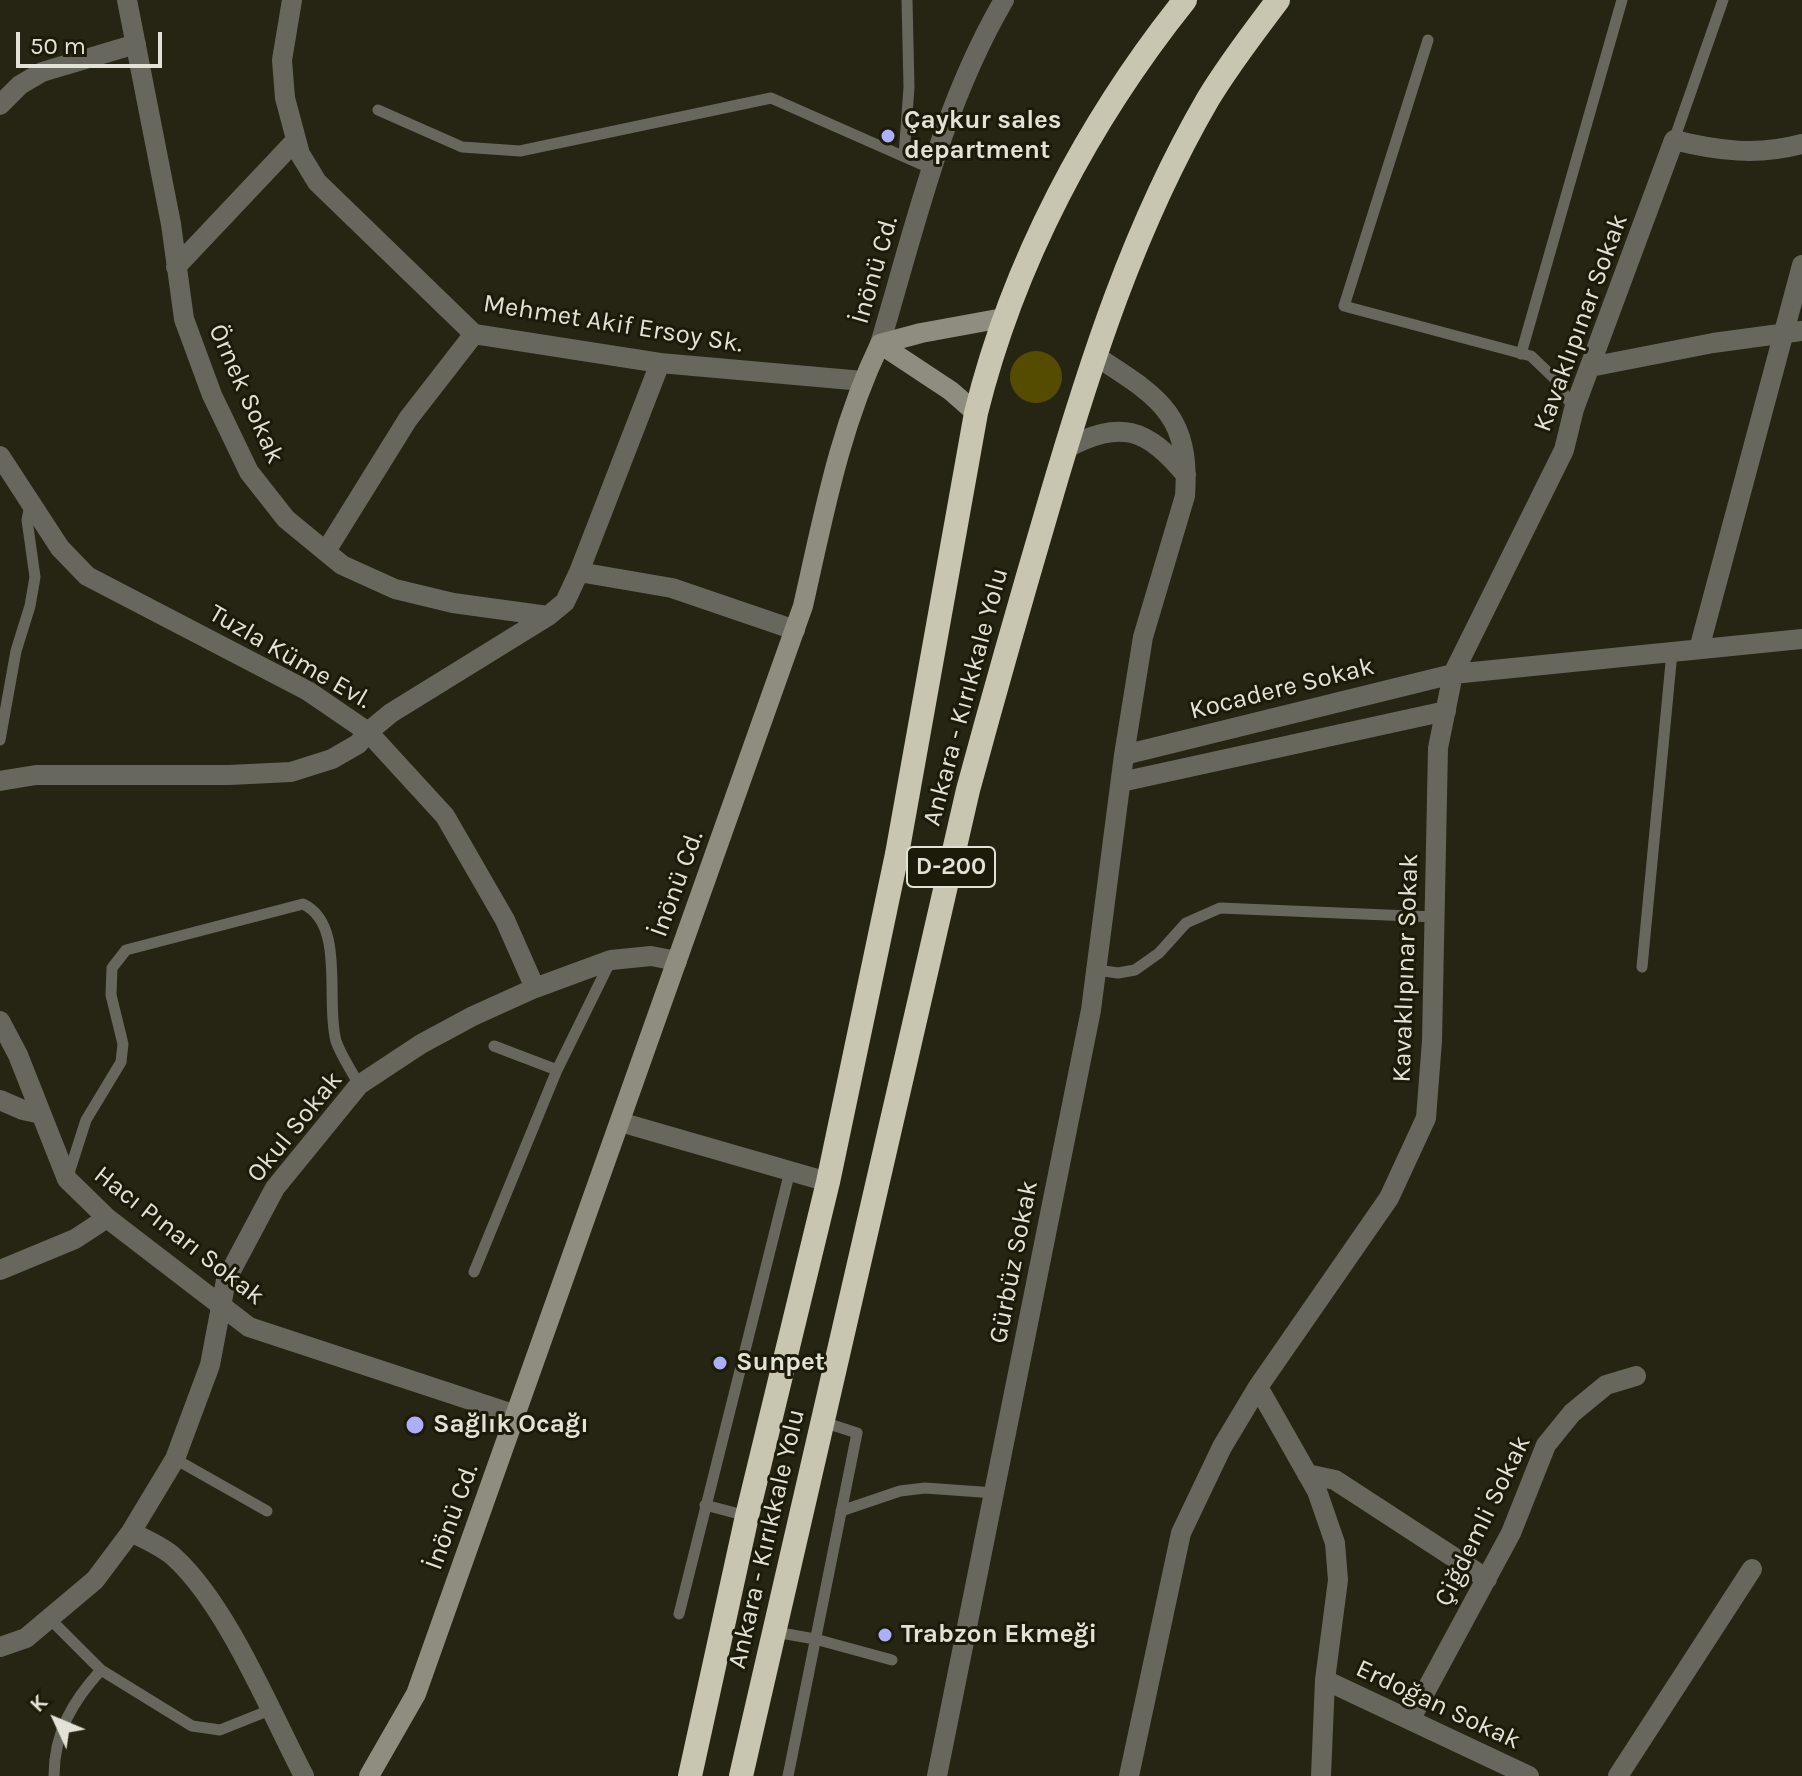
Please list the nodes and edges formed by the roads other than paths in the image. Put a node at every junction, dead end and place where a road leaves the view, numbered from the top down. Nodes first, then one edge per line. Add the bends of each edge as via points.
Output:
1 (127, 0) edge
2 (292, 0) edge
3 (907, 0) edge
4 (1004, 0) edge
5 (1185, 0) edge
6 (1278, 0) edge
7 (1622, 0) edge
8 (1723, 0) edge
9 (1428, 40) dead end
10 (136, 44) junction
11 (0, 105) edge
12 (378, 110) dead end
13 (296, 140) junction
14 (1674, 140) junction
15 (1802, 144) edge
16 (904, 156) junction
17 (932, 169) junction
18 (1802, 265) edge
19 (176, 267) junction
20 (1003, 318) junction
21 (1793, 332) edge
22 (474, 334) junction
23 (880, 344) junction
24 (1521, 354) junction
25 (1094, 355) junction
26 (660, 363) junction
27 (1590, 367) junction
28 (863, 381) junction
29 (1574, 409) junction
30 (976, 413) junction
31 (1065, 449) junction
32 (0, 456) edge
33 (1186, 475) junction
34 (30, 503) junction
35 (326, 551) junction
36 (579, 572) junction
37 (548, 616) junction
38 (795, 630) junction
39 (1802, 639) edge
40 (1699, 649) junction
41 (1672, 652) junction
42 (1453, 674) junction
43 (1446, 711) junction
44 (368, 732) junction
45 (0, 740) edge
46 (1124, 755) junction
47 (0, 781) edge
48 (1121, 782) junction
49 (1434, 917) junction
50 (611, 960) junction
51 (677, 961) junction
52 (1642, 967) dead end
53 (1097, 970) junction
54 (535, 988) junction
55 (0, 1021) edge
56 (494, 1046) dead end
57 (557, 1070) junction
58 (359, 1085) junction
59 (0, 1100) edge
60 (41, 1114) junction
61 (620, 1122) junction
62 (790, 1171) junction
63 (67, 1179) junction
64 (828, 1182) junction
65 (107, 1218) junction
66 (0, 1270) edge
67 (474, 1272) dead end
68 (219, 1305) junction
69 (1636, 1376) dead end
70 (1258, 1387) junction
71 (516, 1415) junction
72 (823, 1422) junction
73 (175, 1459) junction
74 (1307, 1474) junction
75 (995, 1493) junction
76 (705, 1505) junction
77 (267, 1511) dead end
78 (841, 1511) junction
79 (747, 1516) junction
80 (131, 1532) junction
81 (1752, 1569) dead end
82 (1487, 1579) junction
83 (679, 1614) dead end
84 (49, 1618) junction
85 (775, 1632) junction
86 (815, 1639) junction
87 (0, 1647) edge
88 (892, 1660) dead end
89 (101, 1670) junction
90 (1325, 1680) junction
91 (270, 1710) junction
92 (1410, 1720) junction
93 (54, 1776) edge
94 (304, 1776) edge
95 (369, 1776) edge
96 (690, 1776) edge
97 (741, 1776) edge
98 (788, 1776) edge
99 (937, 1776) edge
100 (1129, 1776) edge
101 (1321, 1776) edge
102 (1529, 1776) edge
103 (1618, 1776) edge

1 - 10 street, Örnek Sokak
2 - 13 street, Mehmet Akif Ersoy Sk. via 282,60
3 - 16 lane
4 - 17 street, İnönü Cd. via 983,36
5 - 20 highway, Ankara - Kırıkkale Yolu / D-200 via 1123,84 1078,161
6 - 25 highway, Ankara - Kırıkkale Yolu / D-200 via 1208,99 1158,195
7 - 24 lane
8 - 14 lane
9 - 24 lane via 1344,306
10 - 11 street via 42,72
10 - 19 street, Örnek Sokak
12 - 16 lane via 462,147 520,151 771,98
13 - 19 street
13 - 22 street, Mehmet Akif Ersoy Sk. via 317,182
14 - 15 street via 1752,153
14 - 27 street, Kavaklıpınar Sokak
16 - 17 lane
17 - 23 street, İnönü Cd.
18 - 21 street
19 - 35 street, Örnek Sokak via 184,319 249,472 286,519
20 - 23 street
20 - 30 highway, Ankara - Kırıkkale Yolu / D-200
21 - 27 street
21 - 40 street
22 - 26 street, Mehmet Akif Ersoy Sk.
22 - 35 street via 408,419
23 - 28 street, İnönü Cd.
23 - 30 street
24 - 29 lane via 1531,356 1554,378
25 - 31 highway, Ankara - Kırıkkale Yolu / D-200
25 - 33 street, Gürbüz Sokak via 1163,405 1184,444
26 - 28 street, Mehmet Akif Ersoy Sk.
26 - 36 street
27 - 29 street, Kavaklıpınar Sokak
28 - 38 street, İnönü Cd. via 840,442
29 - 42 street, Kavaklıpınar Sokak via 1564,450
30 - 64 highway, Ankara - Kırıkkale Yolu / D-200 via 897,854
31 - 33 street via 1099,434 1130,433 1164,448
31 - 72 highway, Ankara - Kırıkkale Yolu / D-200 via 968,790
32 - 34 street, Tuzla Küme Evl.
33 - 46 street, Gürbüz Sokak via 1185,496 1143,637
34 - 44 street, Tuzla Küme Evl. via 60,548 87,576 308,691
34 - 45 lane via 27,520 35,577
35 - 37 street, Örnek Sokak via 342,565 395,589
36 - 37 street via 565,602
36 - 38 street via 672,588
37 - 44 street
38 - 51 street, İnönü Cd.
39 - 40 street, Kocadere Sokak
40 - 41 street, Kocadere Sokak
41 - 42 street, Kocadere Sokak
41 - 52 lane
42 - 43 street, Kavaklıpınar Sokak
42 - 46 street, Kocadere Sokak
43 - 48 street, Kocadere Sokak
43 - 49 street, Kavaklıpınar Sokak via 1438,748
44 - 47 street via 332,759 291,772 36,775
44 - 54 street, Tuzla Küme Evl. via 445,816 505,920
46 - 48 street, Gürbüz Sokak
48 - 53 street, Gürbüz Sokak
49 - 53 lane via 1220,908 1186,923 1135,970
49 - 70 street, Kavaklıpınar Sokak via 1426,1118 1389,1198
50 - 51 street, Okul Sokak via 651,956
50 - 54 street, Okul Sokak
50 - 57 lane
51 - 61 street, İnönü Cd.
53 - 75 street, Gürbüz Sokak
54 - 58 street, Okul Sokak via 421,1044
55 - 60 street, Hacı Pınarı Sokak
56 - 57 lane
57 - 67 lane
58 - 63 lane via 337,1042 329,937 317,910 303,904 126,950 112,968 121,1062 86,1120
58 - 68 street, Okul Sokak via 275,1188 226,1280
59 - 60 street
60 - 63 street, Hacı Pınarı Sokak
61 - 62 street
61 - 71 street, İnönü Cd.
62 - 64 street
62 - 76 lane
63 - 65 street, Hacı Pınarı Sokak
64 - 79 highway, Ankara - Kırıkkale Yolu / D-200
65 - 66 street via 75,1239
65 - 68 street, Hacı Pınarı Sokak
68 - 71 street, Hacı Pınarı Sokak via 249,1327
68 - 73 street, Okul Sokak via 210,1365
69 - 82 street, Çiğdemli Sokak via 1606,1385 1572,1413 1546,1445
70 - 74 street
70 - 100 street, Kavaklıpınar Sokak via 1181,1533
71 - 95 street, İnönü Cd. via 416,1694
72 - 78 lane via 857,1433
72 - 85 highway, Ankara - Kırıkkale Yolu / D-200
73 - 77 lane
73 - 80 street, Okul Sokak
74 - 82 street via 1335,1480
74 - 90 street via 1335,1543 1338,1580
75 - 78 lane via 925,1488
75 - 99 street, Gürbüz Sokak
76 - 79 lane
76 - 83 lane
78 - 86 lane
79 - 96 highway, Ankara - Kırıkkale Yolu / D-200
80 - 84 street, Okul Sokak via 95,1580
80 - 91 street via 173,1556 209,1598
81 - 103 street
82 - 92 street, Çiğdemli Sokak
84 - 87 street, Okul Sokak via 26,1638
84 - 89 lane
85 - 86 lane
85 - 97 highway, Ankara - Kırıkkale Yolu / D-200
86 - 88 lane
86 - 98 lane
89 - 91 lane via 192,1726 220,1730
89 - 93 lane via 65,1719
90 - 92 street, Erdoğan Sokak
90 - 101 street
91 - 94 street
92 - 102 street, Erdoğan Sokak

